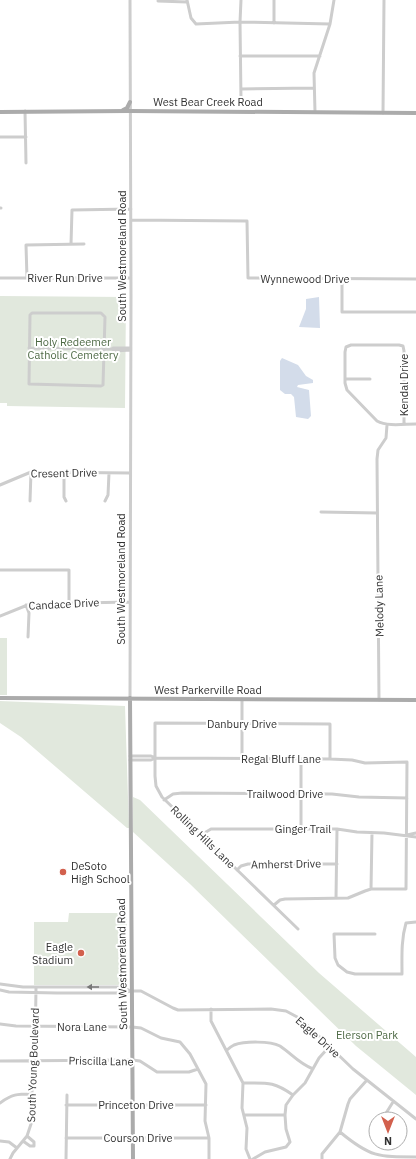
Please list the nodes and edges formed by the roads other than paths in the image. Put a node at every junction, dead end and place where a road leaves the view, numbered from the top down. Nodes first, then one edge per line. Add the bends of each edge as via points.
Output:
1 (130, 0) edge
2 (241, 0) edge
3 (274, 0) edge
4 (334, 0) edge
5 (384, 0) edge
6 (158, 1) edge
7 (187, 1) edge
8 (240, 22) junction
9 (274, 23) junction
10 (330, 24) junction
11 (240, 56) junction
12 (320, 56) junction
13 (314, 88) junction
14 (241, 89) junction
15 (241, 100) dead end
16 (130, 102) junction
17 (25, 111) junction
18 (119, 111) junction
19 (130, 111) junction
20 (0, 112) edge
21 (315, 112) junction
22 (384, 113) junction
23 (416, 113) edge
24 (0, 138) edge
25 (26, 138) junction
26 (26, 163) dead end
27 (131, 209) junction
28 (131, 220) junction
29 (72, 244) junction
30 (84, 244) dead end
31 (0, 278) edge
32 (27, 278) junction
33 (130, 278) junction
34 (342, 279) junction
35 (416, 279) edge
36 (416, 312) edge
37 (29, 348) junction
38 (104, 349) junction
39 (131, 349) junction
40 (345, 379) junction
41 (370, 379) dead end
42 (387, 424) junction
43 (404, 424) junction
44 (416, 424) edge
45 (30, 472) junction
46 (64, 472) junction
47 (109, 473) junction
48 (130, 473) junction
49 (0, 485) edge
50 (30, 501) dead end
51 (66, 501) dead end
52 (105, 501) dead end
53 (321, 512) dead end
54 (377, 513) junction
55 (0, 570) edge
56 (130, 602) junction
57 (69, 603) junction
58 (26, 605) junction
59 (0, 616) edge
60 (28, 636) dead end
61 (0, 698) edge
62 (130, 698) junction
63 (242, 699) junction
64 (379, 700) junction
65 (416, 700) edge
66 (155, 723) joint
67 (242, 724) junction
68 (130, 758) junction
69 (155, 758) junction
70 (242, 758) junction
71 (301, 759) junction
72 (330, 759) junction
73 (301, 794) junction
74 (407, 798) junction
75 (164, 800) junction
76 (301, 828) junction
77 (337, 829) junction
78 (372, 833) junction
79 (416, 833) edge
80 (201, 835) junction
81 (407, 835) junction
82 (416, 837) edge
83 (337, 864) junction
84 (237, 870) junction
85 (371, 890) junction
86 (336, 898) junction
87 (274, 905) junction
88 (416, 922) edge
89 (298, 928) dead end
90 (375, 934) dead end
91 (0, 984) edge
92 (36, 987) junction
93 (0, 990) edge
94 (131, 991) junction
95 (36, 993) junction
96 (211, 1010) junction
97 (0, 1024) edge
98 (35, 1026) junction
99 (132, 1027) junction
100 (329, 1046) junction
101 (227, 1050) junction
102 (35, 1060) junction
103 (132, 1060) junction
104 (0, 1061) edge
105 (198, 1069) junction
106 (312, 1070) junction
107 (367, 1080) junction
108 (243, 1083) junction
109 (32, 1094) junction
110 (67, 1095) dead end
111 (293, 1095) junction
112 (393, 1102) junction
113 (0, 1103) edge
114 (66, 1105) junction
115 (133, 1105) junction
116 (206, 1105) junction
117 (387, 1111) edge
118 (244, 1115) junction
119 (285, 1115) junction
120 (416, 1119) edge
121 (340, 1132) junction
122 (28, 1136) junction
123 (66, 1138) junction
124 (133, 1138) junction
125 (209, 1138) junction
126 (0, 1141) edge
127 (23, 1141) junction
128 (17, 1148) junction
129 (416, 1157) edge
130 (10, 1159) edge
131 (66, 1159) edge
132 (133, 1159) edge
133 (209, 1159) edge
134 (250, 1159) edge
135 (253, 1159) edge
136 (322, 1159) edge

1 - 16 street, South Westmoreland Road
2 - 8 street
3 - 9 street
4 - 10 street
5 - 22 street
6 - 7 street
7 - 8 street via 191,18 196,24
8 - 9 street
8 - 11 street
9 - 10 street
10 - 12 street
11 - 12 street
11 - 14 street
12 - 13 street via 314,73
13 - 14 street
13 - 21 street
14 - 15 street
16 - 18 main road via 125,110
16 - 19 street, South Westmoreland Road
17 - 18 main road, West Bear Creek Road
17 - 20 main road, West Bear Creek Road
17 - 25 street
18 - 19 main road, West Bear Creek Road
19 - 21 main road, West Bear Creek Road
19 - 27 street, South Westmoreland Road
21 - 22 main road, West Bear Creek Road
22 - 23 main road, West Bear Creek Road
24 - 25 street
25 - 26 street
27 - 28 street, South Westmoreland Road
27 - 29 street via 72,210
28 - 33 street, South Westmoreland Road
28 - 34 street, Wynnewood Drive via 248,221 248,278
29 - 30 street
29 - 32 street via 26,245
31 - 32 street, River Run Drive
32 - 33 street, River Run Drive
33 - 39 street, South Westmoreland Road
34 - 35 street, Wynnewood Drive
34 - 36 street via 342,312
37 - 38 street
37 - 38 street via 32,313 101,313 105,317
37 - 38 street via 29,384 101,386
38 - 39 street
39 - 48 street, South Westmoreland Road
40 - 41 street
40 - 42 street via 347,390 377,421
40 - 43 street, Kendal Drive via 346,347 403,346
42 - 43 street
42 - 54 street, Melody Lane via 386,438 378,450
43 - 44 street
45 - 46 street, Cresent Drive
45 - 49 street, Cresent Drive
45 - 50 street
46 - 47 street, Cresent Drive
46 - 51 street
47 - 48 street, Cresent Drive
47 - 52 street via 108,495
48 - 56 street, South Westmoreland Road
53 - 54 street
54 - 64 street, Melody Lane
55 - 57 street via 69,570
56 - 57 street, Candace Drive
56 - 62 street, South Westmoreland Road
57 - 58 street, Candace Drive
58 - 59 street, Candace Drive
58 - 60 street via 29,614
61 - 62 main road, West Parkerville Road
62 - 63 main road, West Parkerville Road
62 - 68 main road, South Westmoreland Road
63 - 64 main road, West Parkerville Road
63 - 67 street
64 - 65 main road, West Parkerville Road
66 - 67 street, Danbury Drive
66 - 69 street, Rolling Hills Lane
67 - 70 street
67 - 72 street, Danbury Drive via 330,724
68 - 69 street, Regal Bluff Lane
68 - 94 main road, South Westmoreland Road
69 - 70 street, Regal Bluff Lane
69 - 75 street, Rolling Hills Lane via 156,786
70 - 71 street, Regal Bluff Lane
71 - 72 street, Regal Bluff Lane
71 - 73 street
72 - 74 street, Regal Bluff Lane via 365,763 407,762
73 - 74 street, Trailwood Drive
73 - 75 street, Trailwood Drive via 182,793 173,794
73 - 76 street
74 - 81 street
75 - 80 street, Rolling Hills Lane
76 - 77 street, Ginger Trail
76 - 80 street, Ginger Trail via 211,829
77 - 78 street, Ginger Trail
77 - 83 street
78 - 81 street, Ginger Trail
78 - 85 street
79 - 81 street, Ginger Trail
80 - 84 street, Rolling Hills Lane
81 - 82 street, Ginger Trail
81 - 85 street via 406,889
83 - 84 street, Amherst Drive via 248,864
83 - 86 street
84 - 87 street, Rolling Hills Lane
85 - 86 street via 348,898
86 - 87 street via 285,899
87 - 89 street, Rolling Hills Lane
88 - 90 street via 406,923 402,941 402,974 355,974 341,968 334,954 334,934
91 - 92 street, Eagle Drive
94 -> 92 street, Eagle Drive via 122,987
92 - 95 street, South Young Boulevard
93 - 95 street, Eagle Drive
94 - 95 street, Eagle Drive
94 - 96 street, Eagle Drive via 140,991 178,1010
94 - 99 main road, South Westmoreland Road
95 - 98 street, South Young Boulevard
96 - 100 street, Eagle Drive via 286,1011 301,1019
96 - 101 street via 211,1021
97 - 98 street, Nora Lane
98 - 99 street, Nora Lane
98 - 102 street, South Young Boulevard
99 - 103 main road, South Westmoreland Road
99 - 105 street, Nora Lane via 180,1042
100 - 106 street
100 - 107 street, Eagle Drive
101 - 106 street via 245,1042 272,1043
101 - 108 street
102 - 103 street, Priscilla Lane
102 - 104 street, Priscilla Lane
102 - 109 street, South Young Boulevard
103 - 105 street, Priscilla Lane via 140,1061 157,1072 189,1072
103 - 115 main road, South Westmoreland Road
105 - 116 street, Nora Lane via 206,1084
106 - 111 street via 305,1083
107 - 112 street, Eagle Drive
107 - 121 street via 348,1104
108 - 111 street via 278,1085
108 - 118 street
109 - 113 street via 16,1094
109 - 122 street, South Young Boulevard via 32,1121
110 - 114 street
111 - 119 street via 286,1106
112 - 117 street
112 - 120 street, Eagle Drive
114 - 115 street, Princeton Drive
114 - 123 street
115 - 116 street, Princeton Drive
115 - 124 main road, South Westmoreland Road
116 - 125 street, Nora Lane
118 - 119 street
118 - 134 street via 247,1128 246,1149
119 - 135 street via 289,1145 265,1152
121 - 129 street via 372,1154
121 - 136 street via 322,1154
122 - 127 street, South Young Boulevard
122 - 127 street, South Young Boulevard via 34,1142 34,1146
123 - 124 street, Courson Drive
123 - 131 street
124 - 125 street, Courson Drive
124 - 132 main road, South Westmoreland Road
125 - 133 street, Nora Lane
126 - 128 street via 9,1142
127 - 128 street, South Young Boulevard
128 - 130 street, South Young Boulevard

